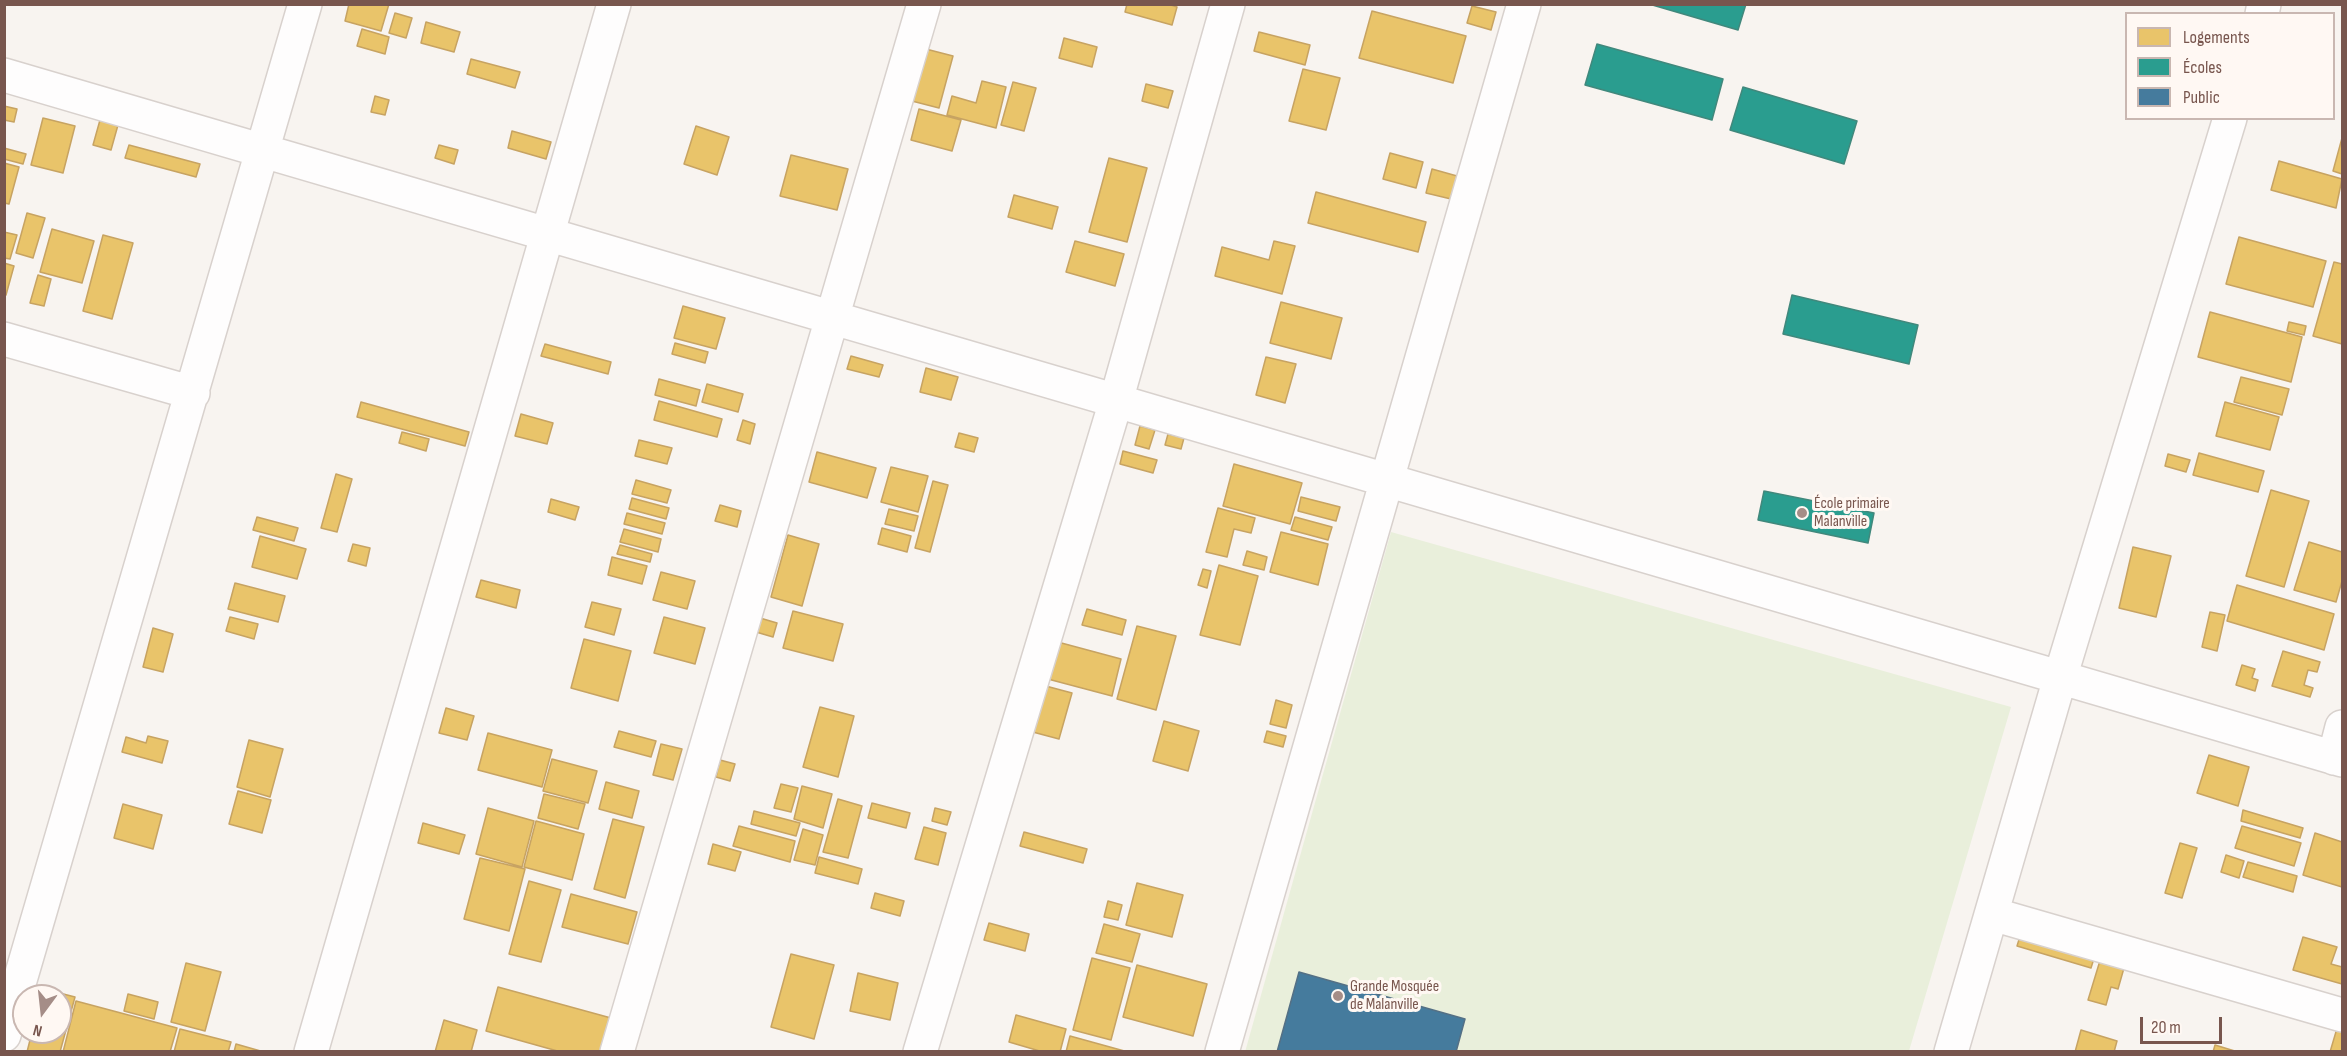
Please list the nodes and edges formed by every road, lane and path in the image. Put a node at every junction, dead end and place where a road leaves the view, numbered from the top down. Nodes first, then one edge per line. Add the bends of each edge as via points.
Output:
1 (304, 4) edge
2 (614, 4) edge
3 (924, 4) edge
4 (1228, 4) edge
5 (1524, 4) edge
6 (4, 75) edge
7 (2229, 120) edge
8 (264, 151) junction
9 (547, 234) junction
10 (831, 318) junction
11 (4, 339) edge
12 (193, 393) junction
13 (1116, 401) junction
14 (1387, 480) junction
15 (2060, 678) junction
16 (2343, 727) edge
17 (2338, 759) edge
18 (1992, 914) junction
19 (2343, 1015) edge
20 (4, 1035) edge
21 (311, 1052) edge
22 (617, 1052) edge
23 (920, 1052) edge
24 (1222, 1052) edge
25 (1951, 1052) edge

1 - 8 street
2 - 9 street
3 - 10 street
4 - 13 street
5 - 14 street
6 - 8 street
7 - 15 street
8 - 9 street
8 - 12 street
9 - 10 street
9 - 21 street
10 - 13 street
10 - 22 street
11 - 12 street
12 - 20 street
13 - 14 street
13 - 23 street
14 - 15 street
14 - 24 street
15 - 17 street
15 - 18 street
16 - 17 street
18 - 19 street
18 - 25 street

